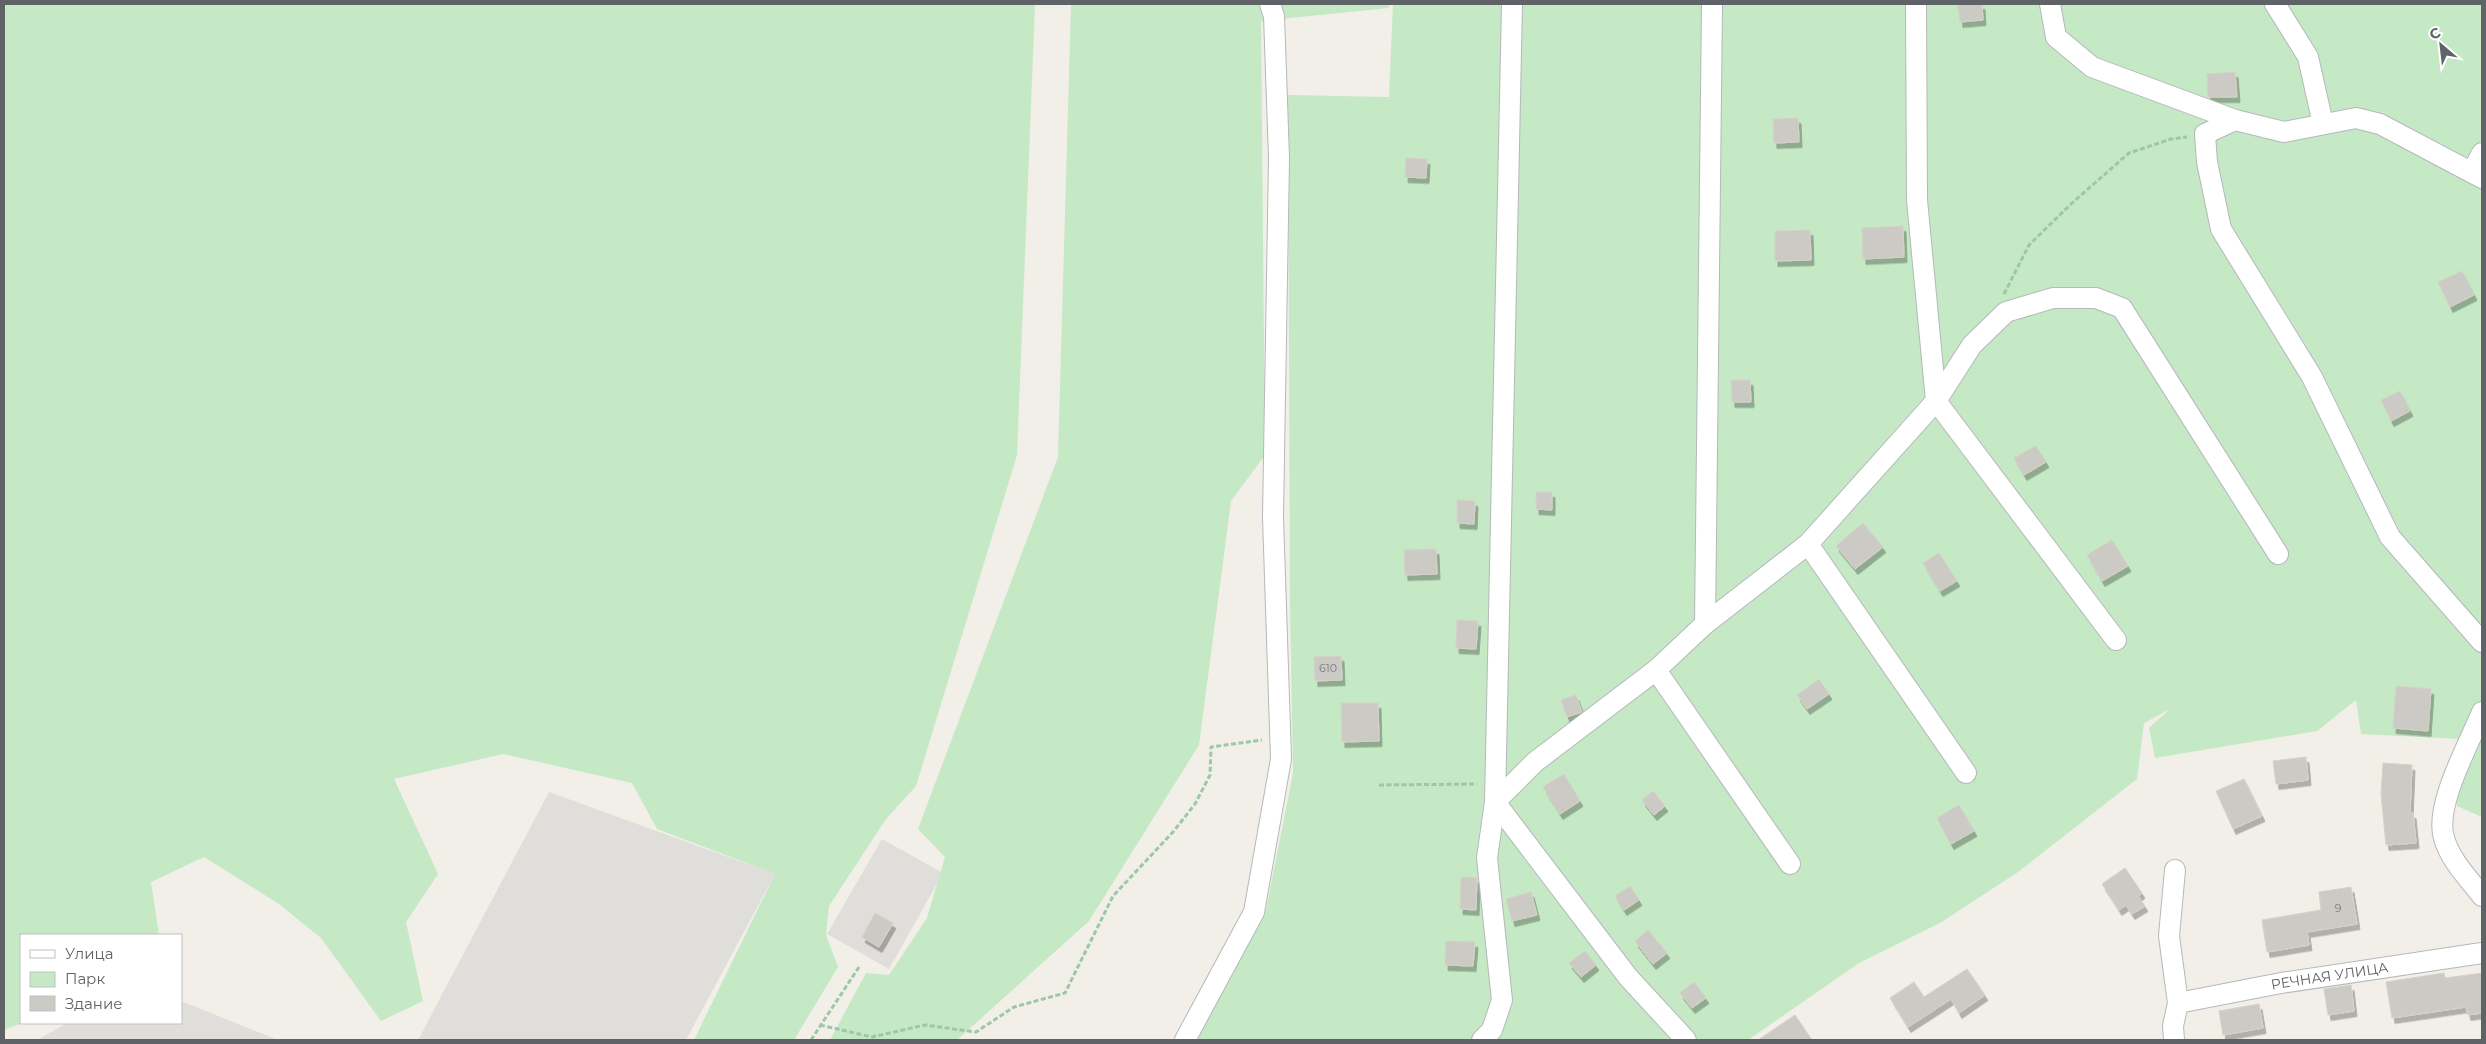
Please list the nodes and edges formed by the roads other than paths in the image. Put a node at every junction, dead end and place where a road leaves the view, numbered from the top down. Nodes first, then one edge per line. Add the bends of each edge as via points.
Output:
1 (1270, 4) edge
2 (1512, 4) edge
3 (1712, 4) edge
4 (1916, 4) edge
5 (2050, 4) edge
6 (2275, 4) edge
7 (2235, 120) junction
8 (2323, 124) junction
9 (2482, 152) edge
10 (2477, 175) edge
11 (1936, 401) junction
12 (1808, 544) junction
13 (2278, 554) dead end
14 (1705, 624) junction
15 (2116, 640) dead end
16 (2482, 642) edge
17 (1656, 670) junction
18 (2482, 712) edge
19 (1966, 773) dead end
20 (1496, 793) junction
21 (1790, 864) dead end
22 (2175, 870) dead end
23 (2482, 896) edge
24 (2482, 953) edge
25 (2178, 1003) junction
26 (1185, 1040) edge
27 (1482, 1040) edge
28 (1686, 1040) edge
29 (2174, 1040) edge

1 - 26 street via 1274,16 1279,158 1273,517 1281,759 1254,912
2 - 20 street
3 - 14 street
4 - 11 street via 1917,200
5 - 7 street via 2056,37 2092,67
6 - 8 street via 2308,57
7 - 8 street via 2284,132
7 - 16 street via 2205,134 2207,162 2221,229 2312,377 2390,537
8 - 10 street via 2356,118 2380,124
9 - 10 street
11 - 12 street
11 - 13 street via 1972,344 2006,312 2053,298 2096,298 2122,308
11 - 15 street
12 - 14 street
12 - 19 street
14 - 17 street
17 - 20 street
17 - 21 street
18 - 23 street via 2443,805 2444,838 2457,863
20 - 27 street via 1487,858 1502,1000 1492,1030
20 - 28 street via 1628,977
22 - 25 street via 2169,936
24 - 25 street, РЕЧНАЯ УЛИЦА via 2281,983
25 - 29 street

